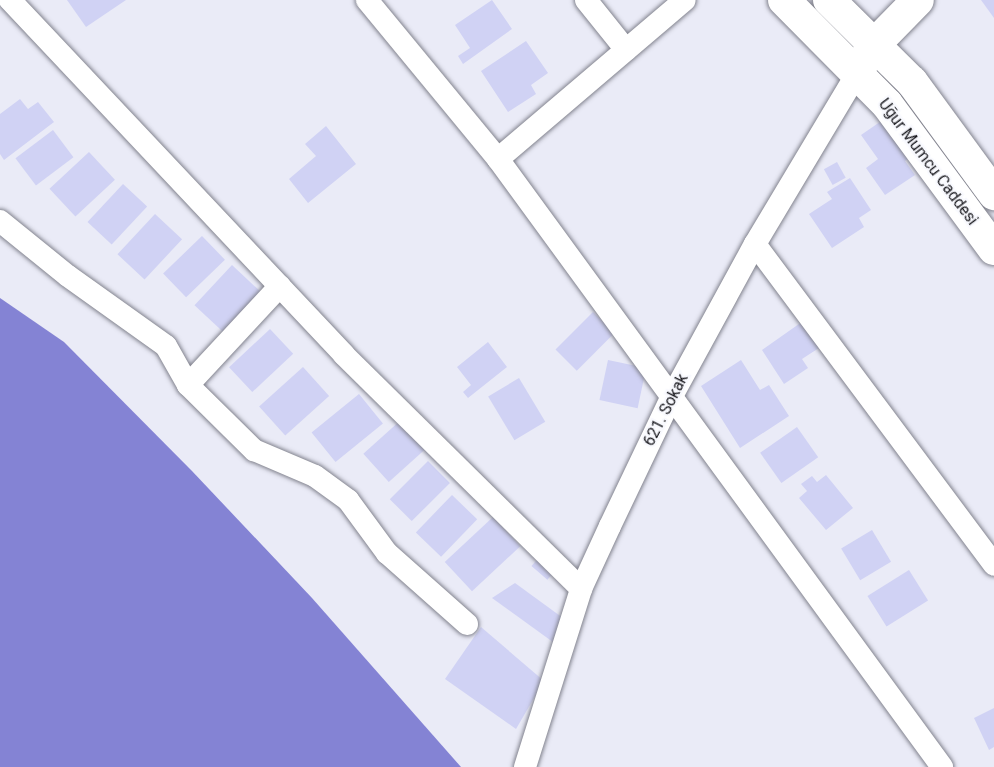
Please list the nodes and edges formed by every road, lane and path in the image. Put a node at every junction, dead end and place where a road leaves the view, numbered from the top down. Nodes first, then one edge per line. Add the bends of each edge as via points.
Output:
1 (10, 0) edge
2 (367, 0) edge
3 (586, 0) edge
4 (685, 0) edge
5 (784, 0) edge
6 (829, 0) edge
7 (918, 0) edge
8 (873, 46) junction
9 (626, 50) junction
10 (855, 75) junction
11 (498, 159) junction
12 (994, 194) edge
13 (0, 221) edge
14 (755, 244) junction
15 (994, 249) edge
16 (280, 286) junction
17 (188, 385) junction
18 (672, 396) junction
19 (994, 565) edge
20 (581, 589) junction
21 (467, 624) dead end
22 (525, 767) edge
23 (942, 767) edge

1 - 16 street
2 - 11 street
3 - 9 street
4 - 9 street
5 - 10 street, Uğur Mumcu Caddesi
6 - 8 street, Uğur Mumcu Caddesi
7 - 8 street
8 - 10 street
8 - 12 street, Uğur Mumcu Caddesi via 912,82
9 - 11 street
10 - 14 street, 621. Sokak
10 - 15 street, Uğur Mumcu Caddesi via 887,104
11 - 18 street
13 - 17 street via 68,276 166,346
14 - 18 street, 621. Sokak
14 - 19 street
16 - 17 street
16 - 20 street
17 - 21 street via 254,450 315,476 348,500 387,553
18 - 20 street, 621. Sokak
18 - 23 street
20 - 22 street, 621. Sokak

